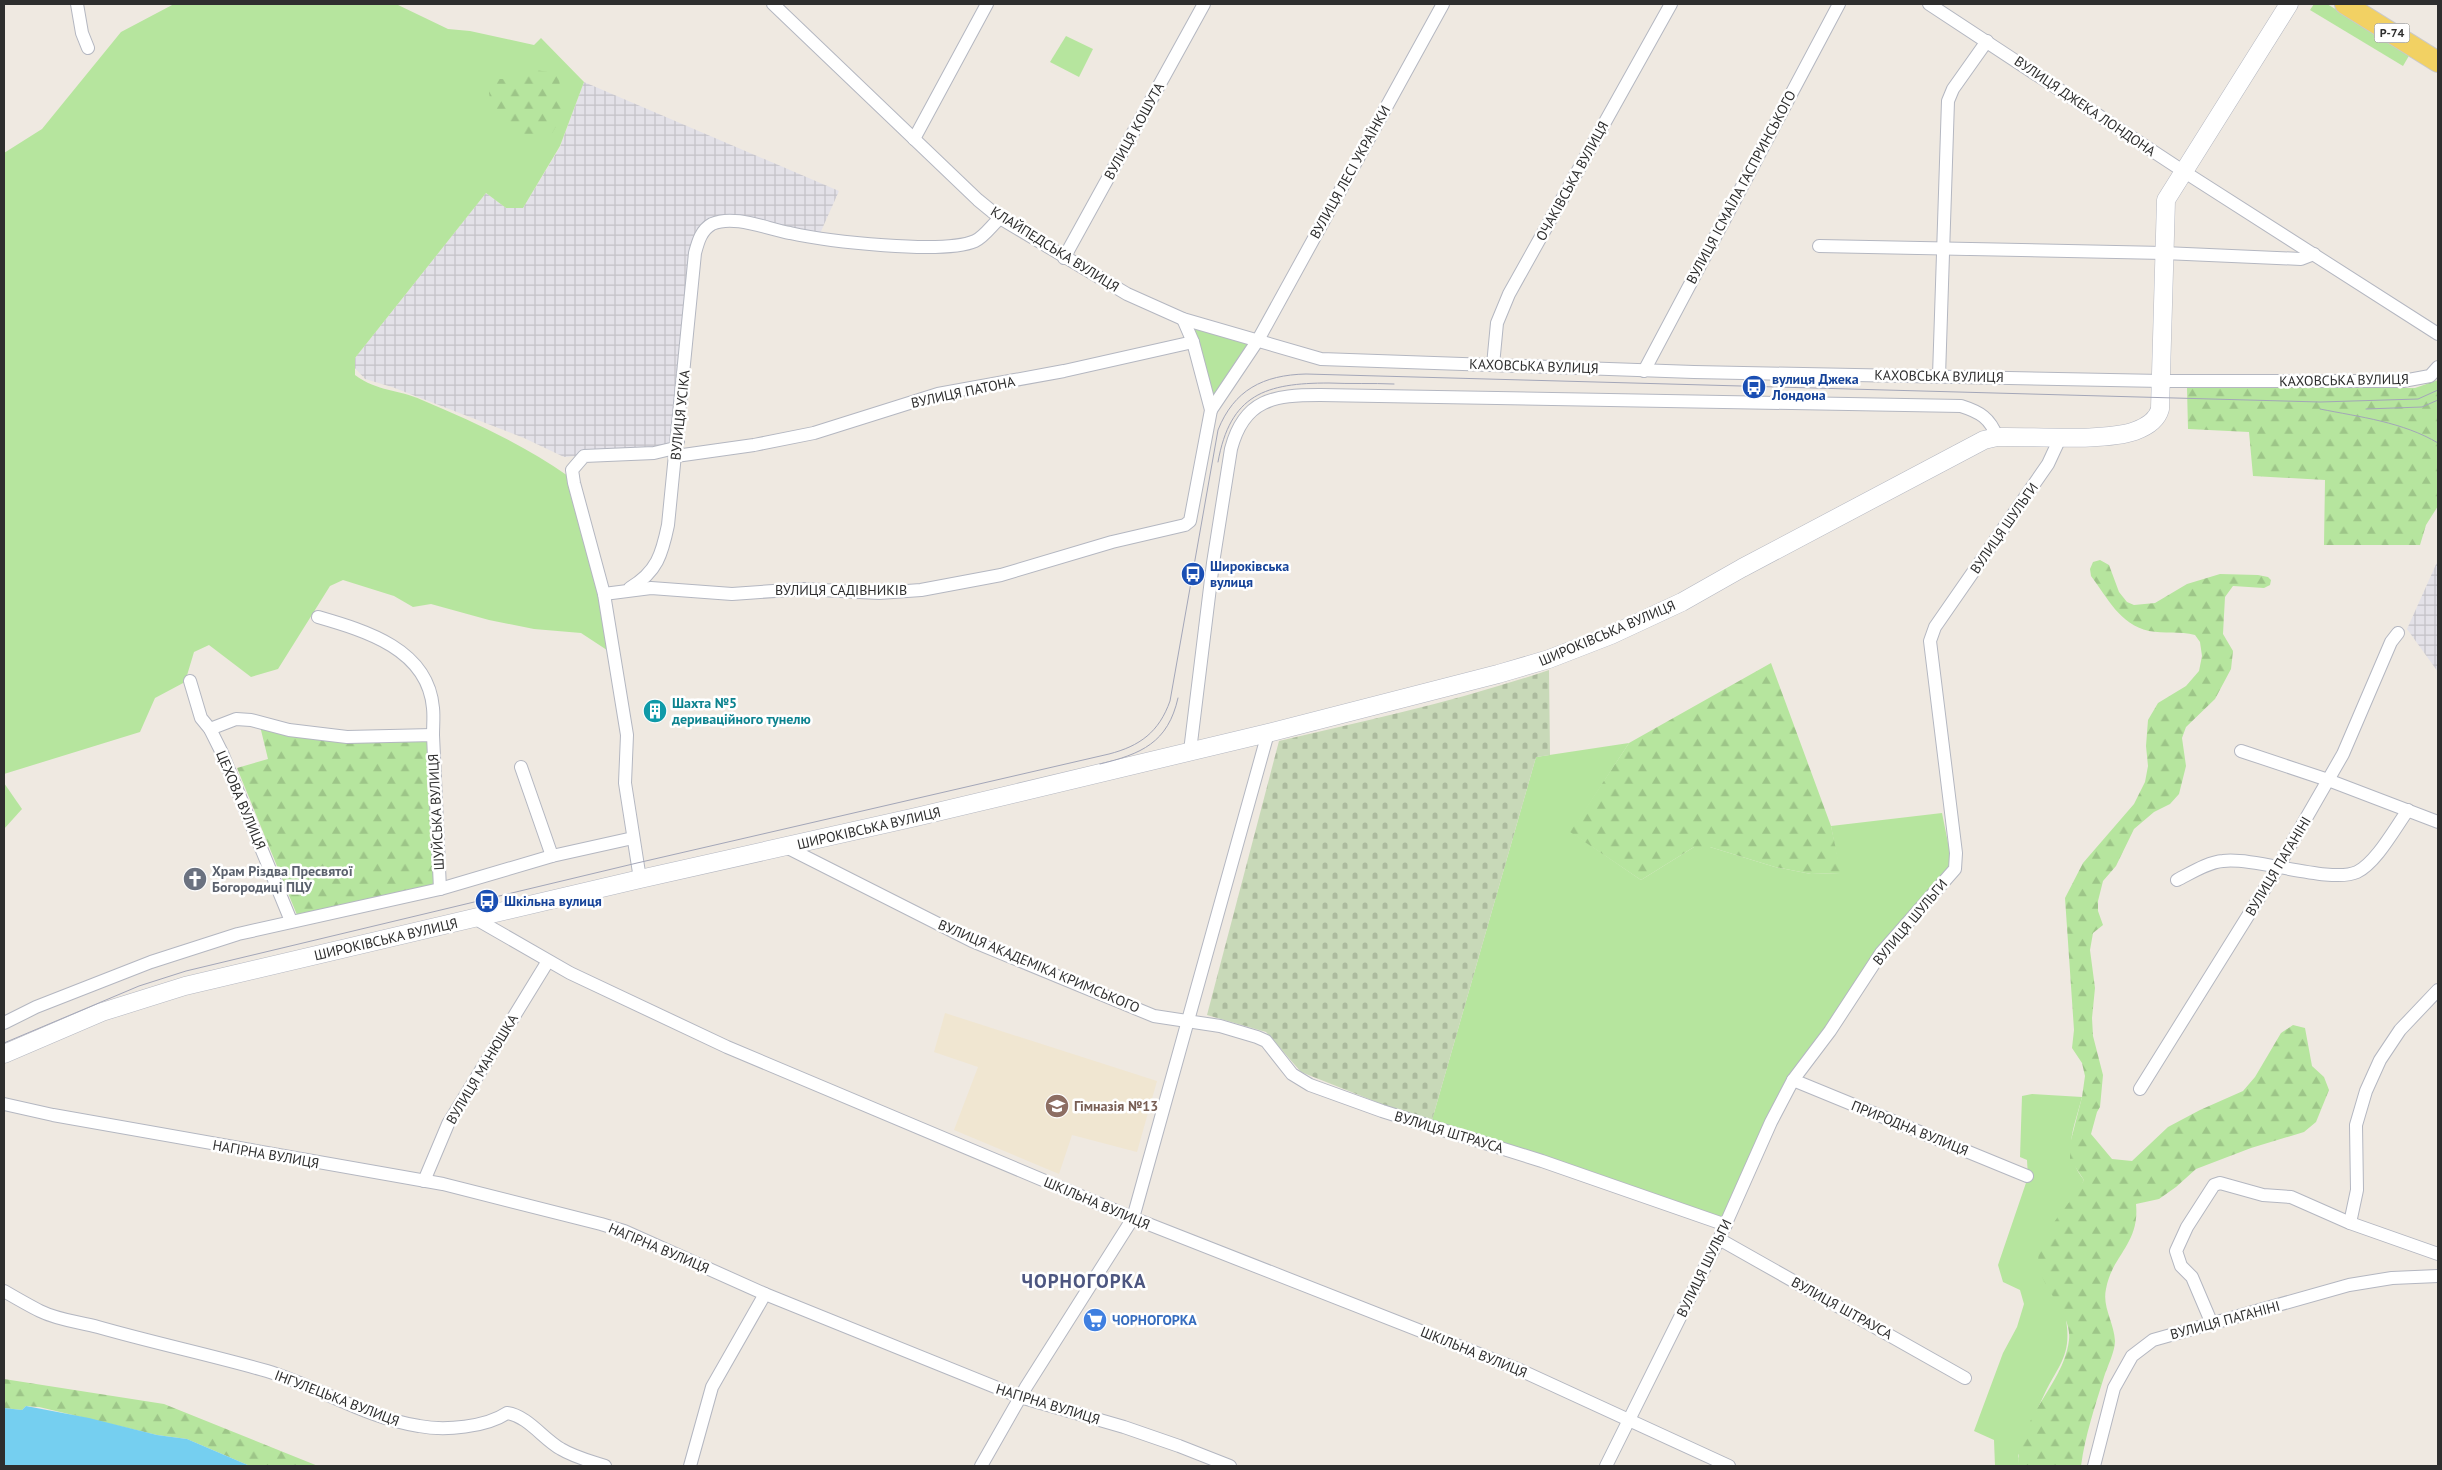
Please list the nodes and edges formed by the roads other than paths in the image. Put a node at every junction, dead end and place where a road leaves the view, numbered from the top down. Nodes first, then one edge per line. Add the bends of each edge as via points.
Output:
1 (77, 4) edge
2 (774, 4) edge
3 (987, 4) edge
4 (1204, 4) edge
5 (1443, 4) edge
6 (1671, 4) edge
7 (1839, 4) edge
8 (1929, 4) edge
9 (2290, 4) edge
10 (2345, 4) edge
11 (1987, 41) junction
12 (88, 48) dead end
13 (2438, 62) edge
14 (914, 139) junction
15 (2183, 171) junction
16 (1000, 218) junction
17 (1819, 246) dead end
18 (1943, 248) junction
19 (2164, 253) junction
20 (2314, 254) junction
21 (1064, 258) junction
22 (1183, 319) junction
23 (2438, 334) edge
24 (1258, 340) junction
25 (1193, 342) junction
26 (1493, 364) junction
27 (2438, 367) edge
28 (1644, 371) junction
29 (1939, 376) junction
30 (2162, 381) junction
31 (1211, 410) junction
32 (2061, 436) junction
33 (1997, 437) junction
34 (678, 442) junction
35 (676, 456) junction
36 (624, 592) junction
37 (604, 594) junction
38 (318, 617) dead end
39 (2398, 634) dead end
40 (190, 681) dead end
41 (210, 729) junction
42 (1268, 733) junction
43 (432, 735) junction
44 (1190, 751) junction
45 (2241, 751) dead end
46 (520, 767) dead end
47 (2328, 780) junction
48 (2408, 810) junction
49 (2438, 822) edge
50 (633, 838) junction
51 (786, 847) junction
52 (552, 856) junction
53 (2279, 866) junction
54 (640, 879) junction
55 (2177, 880) dead end
56 (440, 889) junction
57 (476, 919) junction
58 (291, 921) junction
59 (548, 961) junction
60 (2438, 990) edge
61 (4, 1023) edge
62 (1188, 1023) junction
63 (4, 1054) edge
64 (1794, 1080) junction
65 (2140, 1089) dead end
66 (4, 1104) edge
67 (2027, 1176) dead end
68 (424, 1181) junction
69 (1133, 1218) junction
70 (2350, 1222) junction
71 (1726, 1225) junction
72 (1719, 1239) junction
73 (2438, 1254) edge
74 (2438, 1276) edge
75 (4, 1291) edge
76 (765, 1294) junction
77 (2212, 1324) junction
78 (1966, 1378) dead end
79 (1020, 1397) junction
80 (1630, 1420) junction
81 (605, 1466) edge
82 (690, 1466) edge
83 (980, 1466) edge
84 (1230, 1466) edge
85 (1606, 1466) edge
86 (1729, 1466) edge
87 (2094, 1466) edge

1 - 12 street
2 - 14 street, КЛАЙПЕДСЬКА ВУЛИЦЯ
3 - 14 street
4 - 21 street, ВУЛИЦЯ КОШУТА
5 - 24 street, ВУЛИЦЯ ЛЕСІ УКРАЇНКИ
6 - 26 street, ОЧАКІВСЬКА ВУЛИЦЯ via 1509,294 1497,322
7 - 28 street, ВУЛИЦЯ ІСМАЇЛА ГАСПРИНСЬКОГО
8 - 11 street, ВУЛИЦЯ ДЖЕКА ЛОНДОНА
9 - 15 main road
10 - 13 main road, Р-74
11 - 15 street, ВУЛИЦЯ ДЖЕКА ЛОНДОНА
11 - 18 street via 1952,89 1948,101
14 - 16 street, КЛАЙПЕДСЬКА ВУЛИЦЯ
15 - 19 main road via 2166,200
15 - 20 street, ВУЛИЦЯ ДЖЕКА ЛОНДОНА
16 - 21 street, КЛАЙПЕДСЬКА ВУЛИЦЯ
16 - 34 street, ВУЛИЦЯ УСІКА via 976,241 957,245 850,243 737,222 710,225 701,235 695,253
17 - 18 street
18 - 19 street
18 - 29 street
19 - 20 street via 2301,258
19 - 30 main road
20 - 23 street, ВУЛИЦЯ ДЖЕКА ЛОНДОНА
21 - 22 street, КЛАЙПЕДСЬКА ВУЛИЦЯ via 1127,294
22 - 24 street, КЛАЙПЕДСЬКА ВУЛИЦЯ
22 - 25 street
24 - 26 street, КАХОВСЬКА ВУЛИЦЯ via 1321,359
24 - 31 street, ВУЛИЦЯ ЛЕСІ УКРАЇНКИ
25 - 31 street
25 - 35 street, ВУЛИЦЯ ПАТОНА via 938,394 814,433
26 - 28 street, КАХОВСЬКА ВУЛИЦЯ
27 - 30 street, КАХОВСЬКА ВУЛИЦЯ via 2430,376 2403,381
28 - 29 street, КАХОВСЬКА ВУЛИЦЯ
29 - 30 street, КАХОВСЬКА ВУЛИЦЯ
30 - 32 main road, ШИРОКІВСЬКА ВУЛИЦЯ via 2160,409 2148,425 2133,432
31 - 36 street, ВУЛИЦЯ САДІВНИКІВ via 1190,522 1001,575 921,590 879,593 802,589 732,594 651,588
32 - 33 main road, ШИРОКІВСЬКА ВУЛИЦЯ
32 - 64 street, ВУЛИЦЯ ШУЛЬГИ via 2048,464 1935,627 1930,642 1956,853 1955,869 1880,954
33 - 42 main road, ШИРОКІВСЬКА ВУЛИЦЯ via 1976,444 1682,602 1611,635 1498,674
33 - 44 street via 1992,423 1979,412 1961,406 1320,394 1288,395 1267,401 1249,412 1236,431 1231,450 1213,563
34 - 35 street, ВУЛИЦЯ УСІКА
34 - 37 street via 674,448 654,453 584,456 572,470
35 - 36 street, ВУЛИЦЯ УСІКА via 663,550 644,580
36 - 37 street, ВУЛИЦЯ САДІВНИКІВ
37 - 50 street via 627,735 625,783
38 - 43 street, ШУЙСЬКА ВУЛИЦЯ via 379,637 409,658 429,690 433,708
39 - 47 street, ВУЛИЦЯ ПАГАНІНІ via 2391,642 2343,754
40 - 41 street, ЦЕХОВА ВУЛИЦЯ via 201,718
41 - 43 street, ШУЙСЬКА ВУЛИЦЯ via 236,719 347,737
41 - 58 street, ЦЕХОВА ВУЛИЦЯ
42 - 44 main road, ШИРОКІВСЬКА ВУЛИЦЯ
42 - 62 street
43 - 56 street, ШУЙСЬКА ВУЛИЦЯ
44 - 51 main road, ШИРОКІВСЬКА ВУЛИЦЯ
45 - 47 street
46 - 52 street
47 - 48 street
47 - 53 street, ВУЛИЦЯ ПАГАНІНІ
48 - 49 street
48 - 53 street via 2374,857 2355,873 2331,874
50 - 52 street
50 - 54 street
51 - 54 main road, ШИРОКІВСЬКА ВУЛИЦЯ
51 - 62 street, ВУЛИЦЯ АКАДЕМІКА КРИМСЬКОГО via 972,941 1154,1016
52 - 56 street
53 - 55 street via 2222,860
53 - 65 street, ВУЛИЦЯ ПАГАНІНІ
54 - 57 main road, ШИРОКІВСЬКА ВУЛИЦЯ
56 - 58 street
57 - 59 street, ШКІЛЬНА ВУЛИЦЯ
57 - 63 main road, ШИРОКІВСЬКА ВУЛИЦЯ via 184,986 102,1012
58 - 61 street via 151,962 36,1007
59 - 68 street, ВУЛИЦЯ МАНЮШКА via 448,1124
59 - 69 street, ШКІЛЬНА ВУЛИЦЯ via 727,1047
60 - 70 street via 2400,1030 2380,1060 2366,1091 2356,1124 2358,1190
62 - 69 street
62 - 71 street, ВУЛИЦЯ ШТРАУСА via 1220,1026 1266,1041 1292,1074 1310,1085
64 - 67 street, ПРИРОДНА ВУЛИЦЯ
64 - 71 street, ВУЛИЦЯ ШУЛЬГИ via 1771,1122
66 - 68 street, НАГІРНА ВУЛИЦЯ
68 - 76 street, НАГІРНА ВУЛИЦЯ via 624,1231
69 - 79 street
69 - 80 street, ШКІЛЬНА ВУЛИЦЯ via 1520,1370
70 - 73 street
70 - 77 street via 2292,1197 2263,1195 2214,1184 2176,1251 2180,1266 2192,1277
71 - 72 street, ВУЛИЦЯ ШУЛЬГИ
72 - 78 street, ВУЛИЦЯ ШТРАУСА
72 - 80 street, ВУЛИЦЯ ШУЛЬГИ
74 - 77 street, ВУЛИЦЯ ПАГАНІНІ via 2392,1278 2350,1285
75 - 81 street, ІНГУЛЕЦЬКА ВУЛИЦЯ via 41,1312 267,1371 405,1424 454,1427 497,1420 507,1413 517,1414 562,1450
76 - 79 street, НАГІРНА ВУЛИЦЯ
76 - 82 street via 712,1387
77 - 87 street, ВУЛИЦЯ ПАГАНІНІ via 2154,1340 2132,1356 2114,1388
79 - 83 street
79 - 84 street, НАГІРНА ВУЛИЦЯ via 1124,1427
80 - 85 street, ВУЛИЦЯ ШУЛЬГИ
80 - 86 street, ШКІЛЬНА ВУЛИЦЯ

